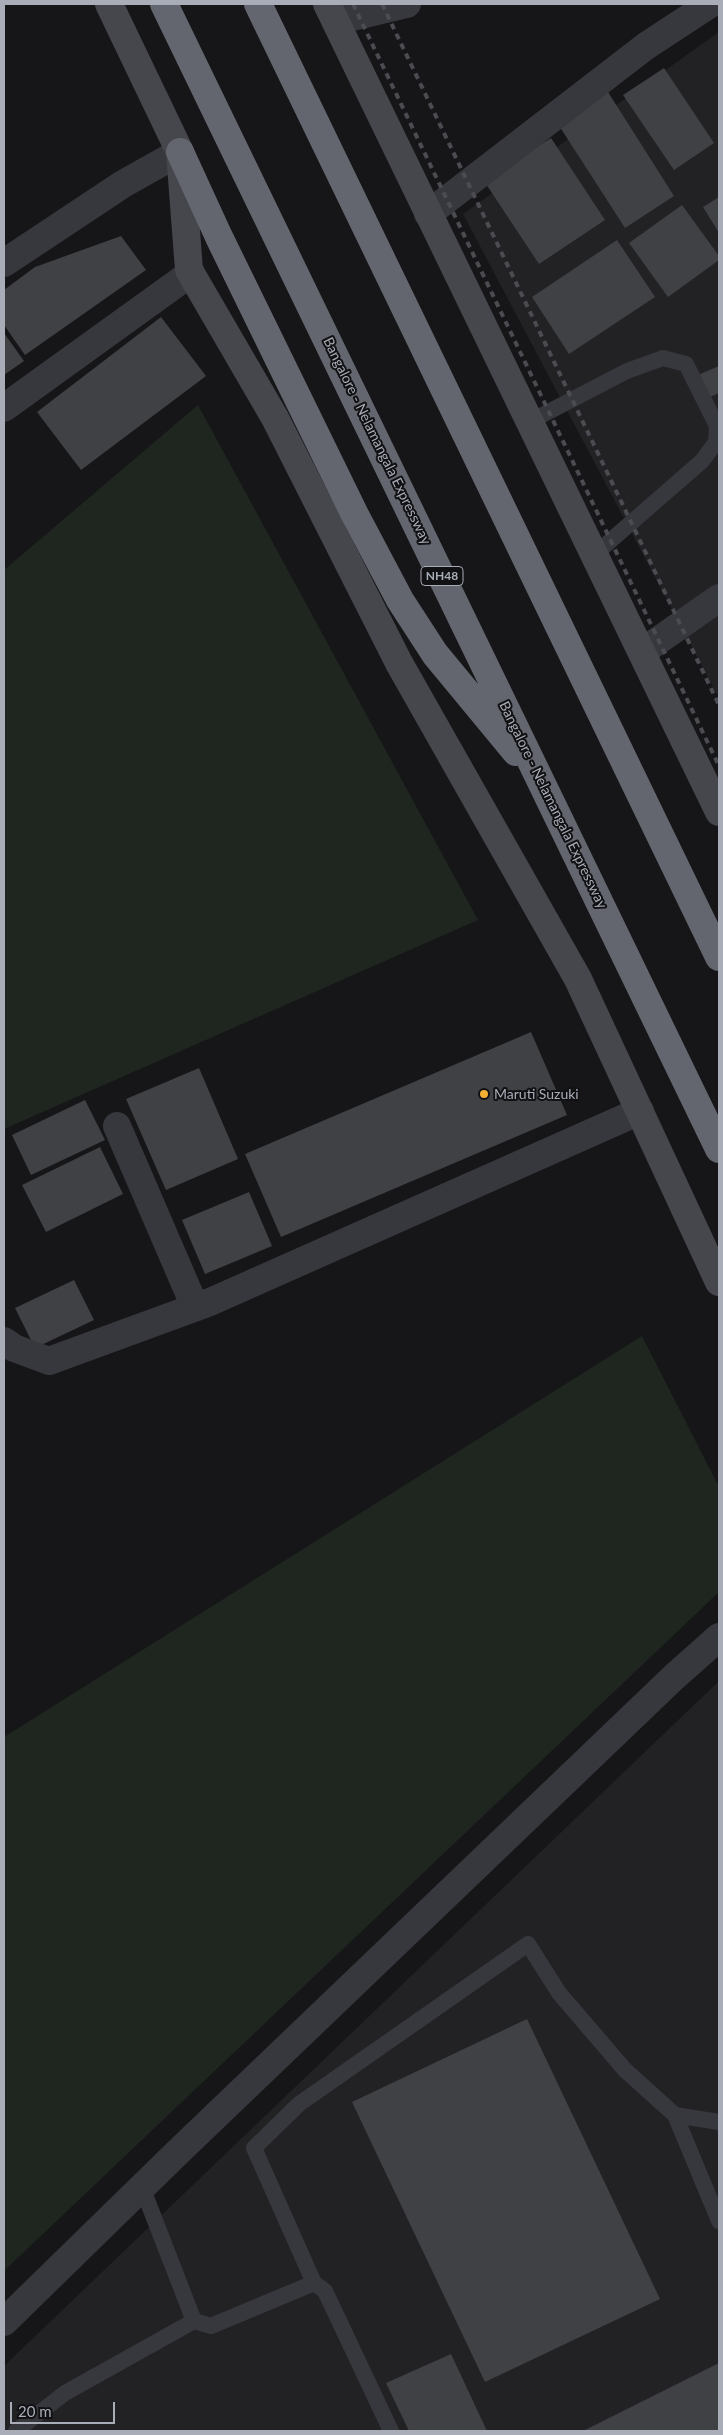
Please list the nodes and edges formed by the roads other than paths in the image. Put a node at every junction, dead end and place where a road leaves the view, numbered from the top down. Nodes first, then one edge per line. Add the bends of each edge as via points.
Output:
1 (109, 4) edge
2 (164, 4) edge
3 (258, 4) edge
4 (408, 4) edge
5 (710, 4) edge
6 (331, 12) edge
7 (180, 152) junction
8 (428, 214) junction
9 (4, 263) edge
10 (191, 273) junction
11 (4, 408) edge
12 (529, 422) junction
13 (594, 555) junction
14 (719, 598) edge
15 (642, 652) junction
16 (545, 788) junction
17 (718, 806) edge
18 (719, 957) edge
19 (640, 1111) junction
20 (117, 1126) dead end
21 (719, 1149) edge
22 (719, 1282) edge
23 (195, 1307) junction
24 (4, 1341) edge
25 (719, 1637) edge
26 (674, 2115) junction
27 (719, 2122) edge
28 (142, 2187) junction
29 (719, 2221) edge
30 (314, 2283) junction
31 (194, 2321) junction
32 (4, 2322) edge
33 (16, 2431) edge
34 (391, 2431) edge

1 - 7 street
2 - 16 highway, Bangalore - Nelamangala Expressway / NH48
3 - 18 highway
4 - 6 street
5 - 8 street via 646,46
6 - 8 street
7 - 9 street via 123,184
7 - 10 street
7 - 16 highway via 218,238 400,600 436,654
8 - 12 street
10 - 11 street
10 - 19 street via 275,418 399,663 578,979
12 - 13 street
12 - 13 lane via 627,371 663,358 686,364 717,426 716,442 702,461
13 - 15 street
14 - 15 street
15 - 17 street
16 - 21 highway, Bangalore - Nelamangala Expressway / NH48
19 - 22 street
19 - 23 street
20 - 23 street
23 - 24 street via 49,1361
25 - 28 street
26 - 27 lane
26 - 29 lane
26 - 30 lane via 619,2063 559,1993 528,1944 299,2104 254,2148
28 - 31 lane
28 - 32 street
30 - 31 lane via 211,2326
30 - 34 lane via 326,2291
31 - 33 lane via 64,2393

